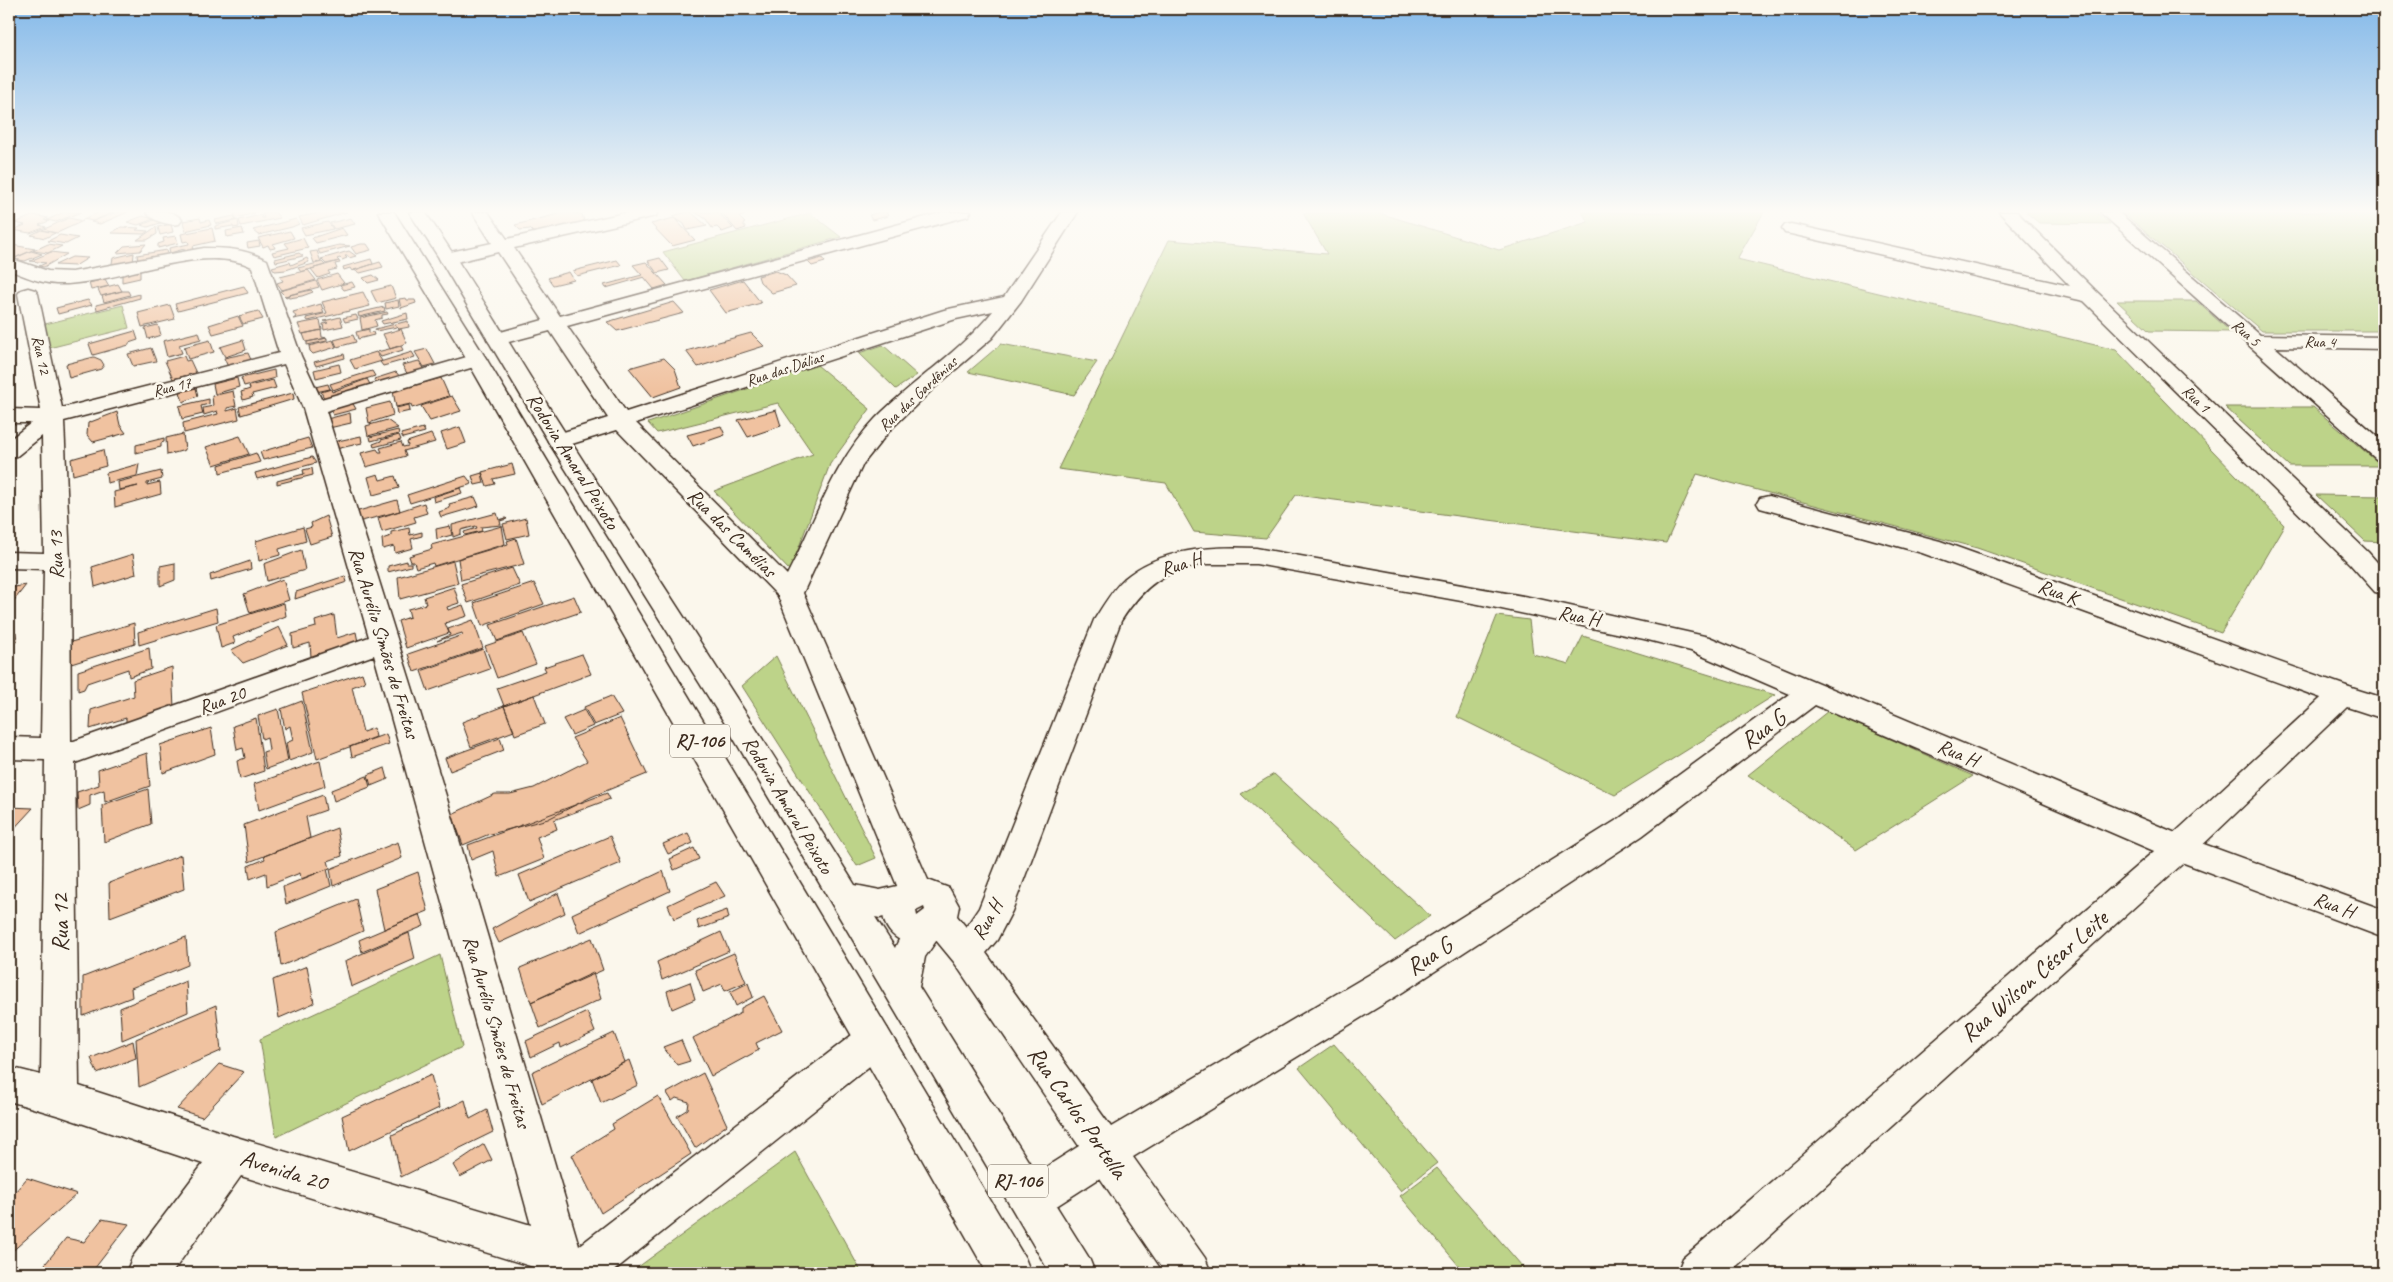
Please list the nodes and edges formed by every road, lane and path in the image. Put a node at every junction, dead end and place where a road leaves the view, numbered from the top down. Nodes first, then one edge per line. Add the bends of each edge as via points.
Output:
1 (34, 272) edge
2 (113, 272) edge
3 (263, 272) edge
4 (423, 272) edge
5 (456, 272) edge
6 (520, 272) edge
7 (741, 272) edge
8 (1030, 272) edge
9 (1980, 272) edge
10 (2066, 272) edge
11 (2177, 272) edge
12 (54, 278) junction
13 (28, 294) junction
14 (2091, 297) junction
15 (1011, 301) junction
16 (9, 306) edge
17 (556, 322) junction
18 (497, 338) junction
19 (2256, 341) junction
20 (2384, 343) edge
21 (290, 356) junction
22 (477, 360) junction
23 (314, 408) junction
24 (9, 416) edge
25 (53, 417) junction
26 (622, 422) junction
27 (559, 441) junction
28 (9, 451) edge
29 (2384, 454) edge
30 (1769, 503) dead end
31 (9, 560) edge
32 (57, 561) junction
33 (2384, 586) edge
34 (790, 592) junction
35 (383, 642) junction
36 (1814, 691) junction
37 (2366, 703) edge
38 (9, 748) edge
39 (58, 753) junction
40 (2179, 848) junction
41 (914, 895) junction
42 (843, 896) junction
43 (934, 924) junction
44 (2384, 924) edge
45 (966, 952) junction
46 (901, 992) junction
47 (874, 1040) junction
48 (9, 1084) edge
49 (60, 1098) junction
50 (1105, 1152) junction
51 (233, 1155) junction
52 (1030, 1200) junction
53 (569, 1267) edge
54 (147, 1273) edge
55 (1010, 1273) edge
56 (1074, 1273) edge
57 (1190, 1273) edge
58 (1698, 1273) edge

1 - 12 main road, Rua Aurélio Simões de Freitas
2 - 12 main road, Rua Aurélio Simões de Freitas
3 - 21 main road, Rua Aurélio Simões de Freitas
4 - 22 main road, Rodovia Amaral Peixoto / RJ-106
5 - 18 main road, Rodovia Amaral Peixoto / RJ-106
6 - 17 main road, Rua das Camélias
7 - 17 main road
8 - 15 main road, Rua das Gardênias
9 - 14 main road
10 - 14 main road, Rua 1
11 - 19 main road, Rua 5
12 - 13 main road
13 - 16 main road
13 - 25 main road, Rua 12
14 - 33 main road, Rua 1
15 - 26 main road, Rua das Dálias via 951,314
15 - 34 main road, Rua das Gardênias via 985,334 882,425 852,462
17 - 18 main road
17 - 26 main road, Rua das Camélias
18 - 27 main road, Rodovia Amaral Peixoto / RJ-106
19 - 20 main road, Rua 4
19 - 29 main road, Rua 5
21 - 23 main road, Rua Aurélio Simões de Freitas
21 - 25 main road, Rua 17
22 - 23 main road
22 - 47 main road, Rodovia Amaral Peixoto / RJ-106
23 - 35 main road, Rua Aurélio Simões de Freitas
24 - 25 main road
25 - 28 main road
25 - 32 main road, Rua 13
26 - 27 main road, Rua das Dálias
26 - 34 main road, Rua das Camélias
27 - 42 main road, Rodovia Amaral Peixoto / RJ-106 via 734,715
30 - 37 main road, Rua K via 1931,547
31 - 32 main road
32 - 39 main road, Rua 13
34 - 41 main road, Rua das Camélias
35 - 39 main road, Rua 20
35 - 53 main road, Rua Aurélio Simões de Freitas
36 - 40 main road, Rua H
36 - 45 main road, Rua H via 1699,644 1624,625 1256,556 1219,554 1189,558 1156,570 1132,586 1108,620 995,912
36 - 50 main road, Rua G via 1631,826 1390,981
37 - 40 main road, Rua Wilson César Leite
38 - 39 main road, Rua 20
39 - 49 main road, Rua 12
40 - 44 main road, Rua H
40 - 58 main road, Rua Wilson César Leite
41 - 42 main road via 880,904
41 - 43 main road via 900,907 898,913 902,924 913,930
42 - 46 main road, Rodovia Amaral Peixoto / RJ-106
43 - 45 main road
43 - 46 main road via 917,938 909,951
45 - 50 main road, Rua Carlos Portella
46 - 52 main road, Rodovia Amaral Peixoto / RJ-106
47 - 53 main road
47 - 55 main road, Rodovia Amaral Peixoto / RJ-106
48 - 49 main road, Avenida 20
49 - 51 main road, Avenida 20
50 - 52 main road, Rua G
50 - 57 main road, Rua Carlos Portella
51 - 53 main road, Avenida 20
51 - 54 main road
52 - 56 main road, Rodovia Amaral Peixoto / RJ-106

